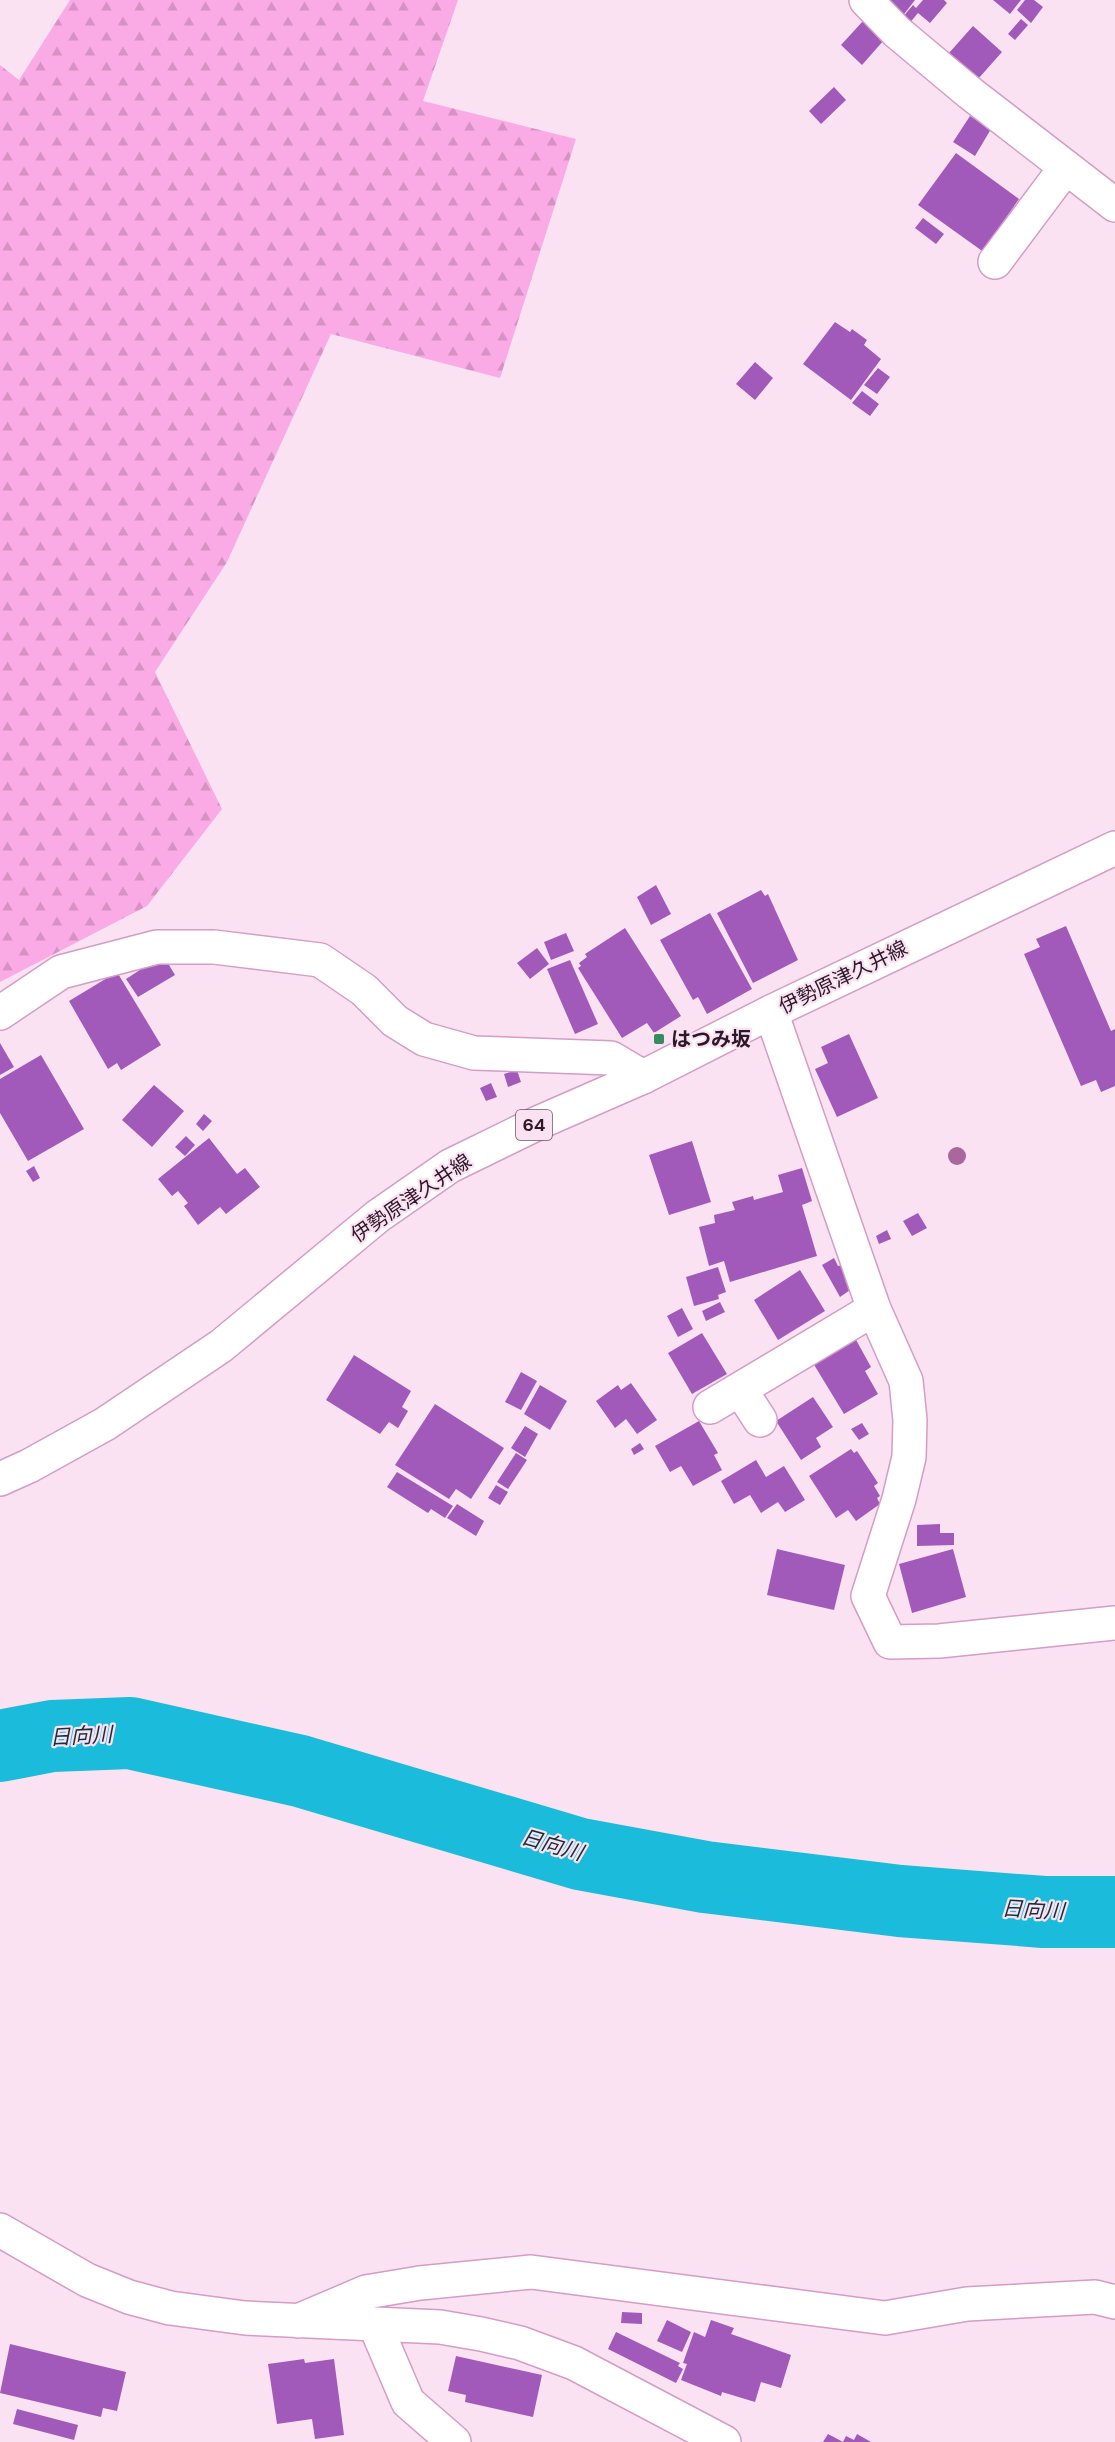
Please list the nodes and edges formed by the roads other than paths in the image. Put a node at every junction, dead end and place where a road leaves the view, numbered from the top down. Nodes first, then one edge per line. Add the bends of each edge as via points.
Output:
1 (866, 0) edge
2 (1066, 167) junction
3 (1115, 205) edge
4 (994, 262) dead end
5 (1115, 848) edge
6 (771, 1012) junction
7 (0, 1013) edge
8 (643, 1077) junction
9 (874, 1309) junction
10 (740, 1389) junction
11 (710, 1407) dead end
12 (760, 1420) dead end
13 (0, 1479) edge
14 (1115, 1623) edge
15 (0, 2230) edge
16 (1115, 2302) edge
17 (298, 2321) junction
18 (375, 2325) junction
19 (454, 2442) edge
20 (724, 2442) edge

1 - 2 street via 960,86
2 - 3 street
2 - 4 street
5 - 6 street, 伊勢原津久井線 / 64
6 - 8 street, 伊勢原津久井線 / 64
6 - 9 street
7 - 8 street via 61,972 157,947 214,947 320,960 364,990 395,1021 424,1039 474,1053 611,1058
8 - 13 street, 伊勢原津久井線 / 64 via 450,1167 378,1216 221,1346 105,1424
9 - 10 street
9 - 14 street via 906,1381 910,1420 909,1457 868,1596 890,1642 939,1641
10 - 11 street
10 - 12 street
15 - 17 street via 87,2280 129,2297 170,2308
16 - 17 street via 1095,2297 967,2304 885,2318 531,2272 366,2292
17 - 18 street
18 - 19 street via 408,2402
18 - 20 street via 440,2327 520,2343 574,2363

